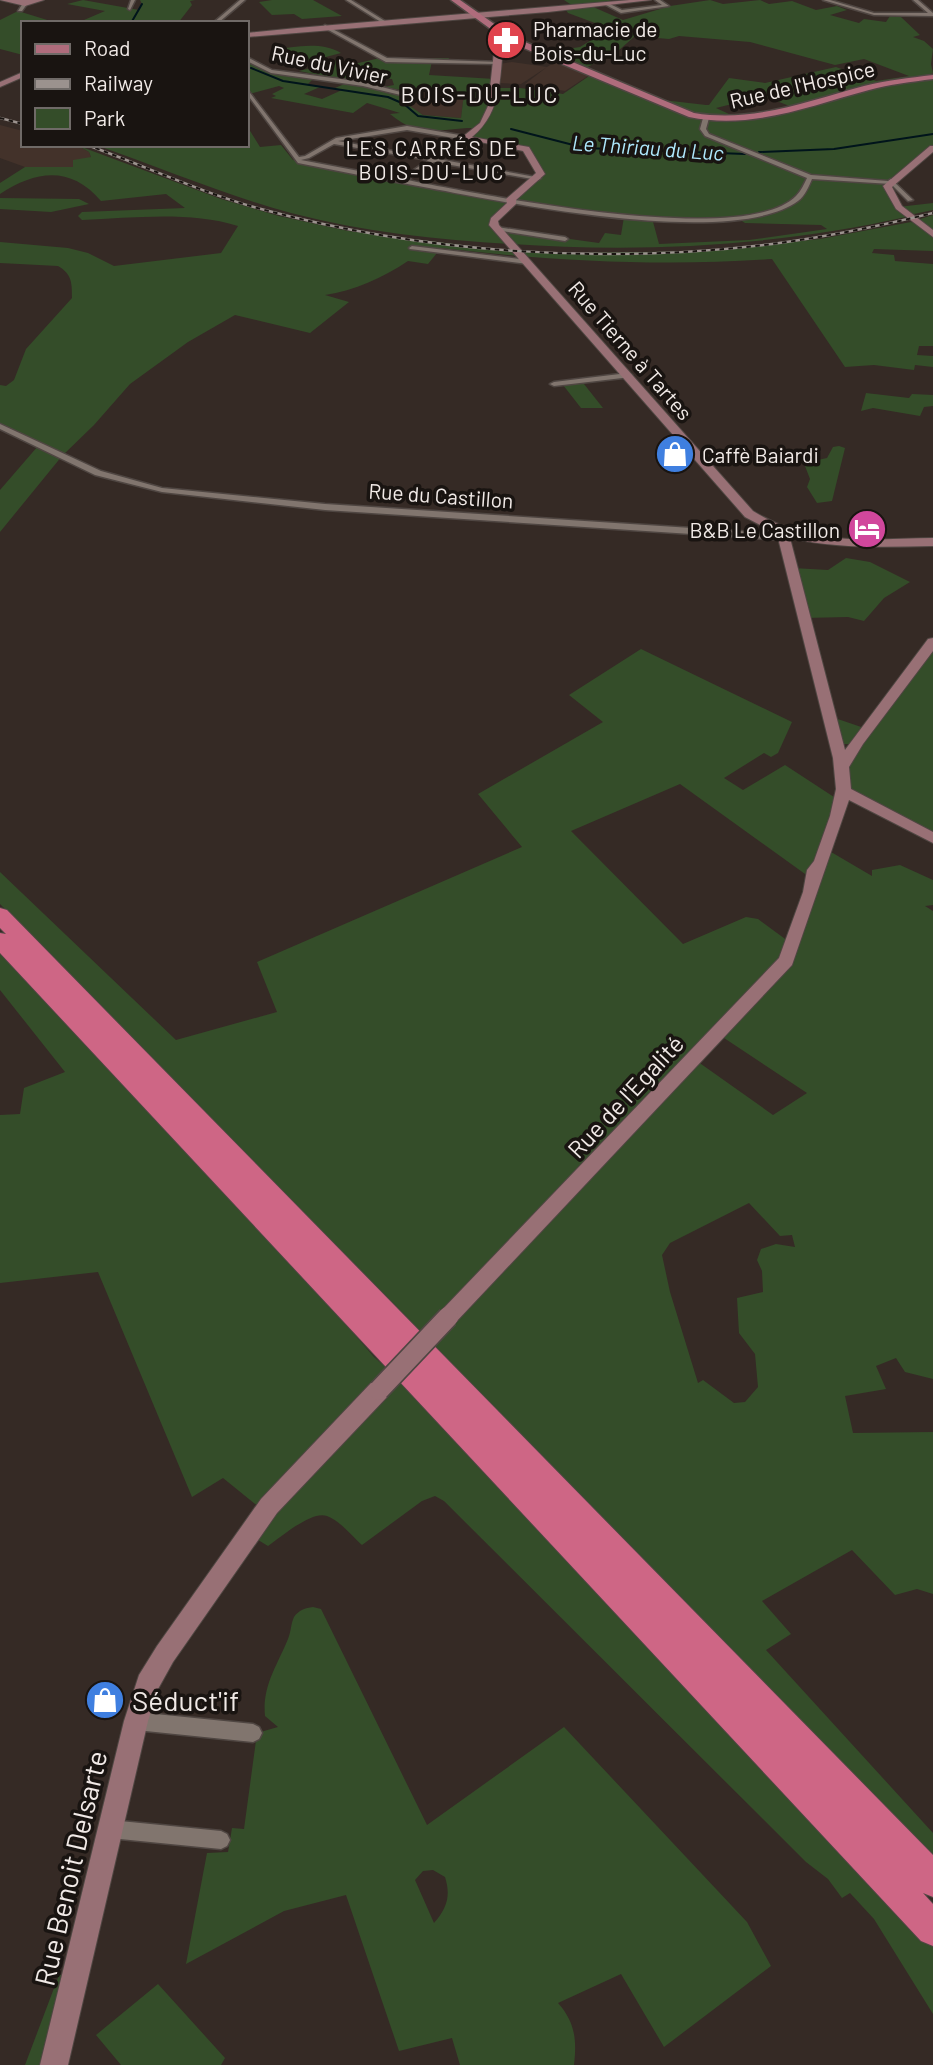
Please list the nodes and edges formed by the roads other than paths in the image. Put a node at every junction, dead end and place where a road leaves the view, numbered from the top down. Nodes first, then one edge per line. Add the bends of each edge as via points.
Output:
1 (0, 0) edge
2 (41, 0) edge
3 (133, 0) edge
4 (243, 0) edge
5 (348, 0) edge
6 (454, 0) edge
7 (648, 0) edge
8 (657, 0) edge
9 (825, 0) edge
10 (915, 0) edge
11 (608, 5) junction
12 (130, 9) dead end
13 (621, 12) junction
14 (612, 13) dead end
15 (933, 15) edge
16 (478, 17) junction
17 (217, 21) edge
18 (386, 23) junction
19 (325, 26) junction
20 (500, 33) junction
21 (248, 35) edge
22 (248, 60) edge
23 (497, 66) junction
24 (21, 75) edge
25 (933, 77) edge
26 (0, 85) edge
27 (248, 92) edge
28 (409, 95) dead end
29 (706, 118) junction
30 (465, 138) junction
31 (333, 142) junction
32 (933, 148) edge
33 (435, 159) junction
34 (298, 160) junction
35 (810, 177) junction
36 (538, 178) junction
37 (402, 181) junction
38 (890, 182) junction
39 (911, 200) dead end
40 (511, 201) junction
41 (497, 229) junction
42 (933, 234) edge
43 (565, 239) dead end
44 (412, 248) dead end
45 (528, 262) junction
46 (628, 375) junction
47 (554, 384) dead end
48 (0, 426) edge
49 (784, 535) junction
50 (933, 542) edge
51 (933, 642) edge
52 (844, 764) junction
53 (845, 792) junction
54 (933, 838) edge
55 (0, 915) edge
56 (0, 940) edge
57 (379, 1390) joint
58 (136, 1721) junction
59 (253, 1733) dead end
60 (110, 1829) junction
61 (221, 1840) dead end
62 (933, 1880) edge
63 (933, 1929) edge
64 (54, 2065) edge

1 - 2 street via 22,7
3 - 12 street
4 - 17 street
5 - 18 street
6 - 16 main road, Rue de l'Hospice
7 - 11 street
8 - 13 street via 667,6
9 - 15 street via 874,14
10 - 15 street
11 - 13 street
11 - 16 street
13 - 14 street
16 - 18 street
16 - 20 main road, Rue de l'Hospice
18 - 19 street
19 - 21 street
19 - 23 street via 383,59 468,62 467,68
20 - 23 street
20 - 29 main road, Rue de l'Hospice
22 - 28 street, Rue du Vivier via 271,71
23 - 30 street via 489,112 479,128
24 - 26 street
25 - 29 main road, Rue de l'Hospice via 888,83 742,120
27 - 34 street
29 - 35 street via 706,135
30 - 31 street via 407,128
30 - 33 street
30 - 36 street via 526,149 541,174
31 - 33 street
31 - 34 street
32 - 38 street
33 - 36 street
33 - 37 street
34 - 37 street
35 - 38 street
35 - 40 street via 800,196 779,209 737,218 591,214
36 - 40 street
37 - 40 street
38 - 39 street
38 - 42 street via 889,195 896,205
40 - 41 street via 494,220
41 - 43 street
41 - 45 street, Rue Tierne à Tartes
44 - 45 street
45 - 46 street, Rue Tierne à Tartes
46 - 47 street
46 - 49 street, Rue Tierne à Tartes via 742,508
48 - 49 street, Rue du Castillon via 98,473 162,489 325,507
49 - 50 street, Rue du Castillon via 834,542
49 - 52 street via 834,740
51 - 52 street
52 - 53 street
53 - 54 street
53 - 57 street, Rue de l'Egalité, bridge via 822,871 786,961
55 - 62 highway
56 - 63 highway
57 - 58 street, Rue Benoit Delsarte via 270,1506 165,1654 148,1684
58 - 59 street
58 - 60 street, Rue Benoit Delsarte
60 - 61 street
60 - 64 street, Rue Benoit Delsarte

